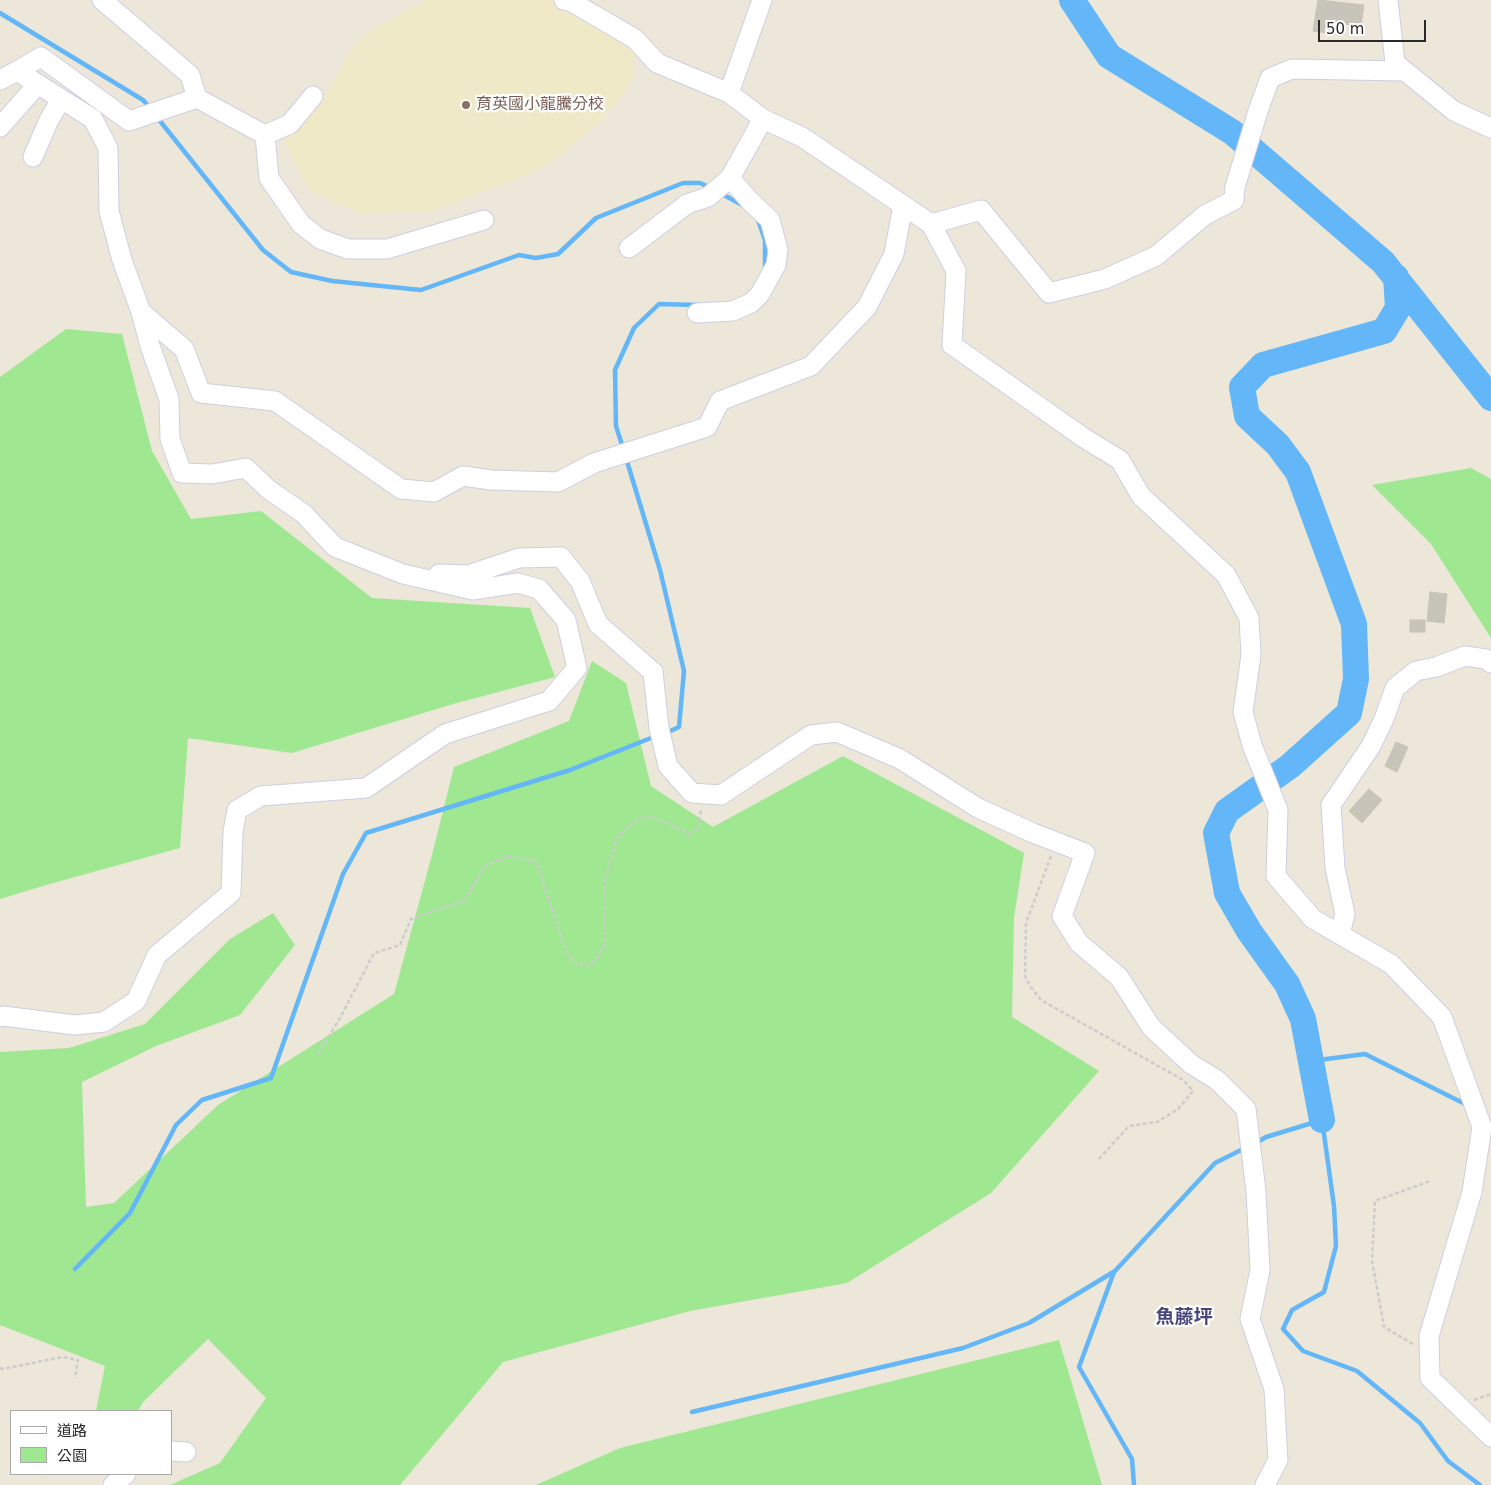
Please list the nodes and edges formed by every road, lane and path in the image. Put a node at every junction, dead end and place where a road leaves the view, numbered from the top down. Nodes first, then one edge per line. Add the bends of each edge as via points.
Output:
1 (102, 0) edge
2 (564, 0) edge
3 (762, 0) edge
4 (1388, 0) edge
5 (17, 71) junction
6 (1405, 71) junction
7 (0, 80) edge
8 (38, 84) junction
9 (729, 93) junction
10 (313, 96) dead end
11 (197, 98) junction
12 (61, 99) junction
13 (763, 119) junction
14 (0, 127) edge
15 (1491, 128) edge
16 (265, 135) junction
17 (33, 157) dead end
18 (730, 178) junction
19 (903, 205) junction
20 (484, 220) dead end
21 (931, 224) junction
22 (629, 248) dead end
23 (141, 312) junction
24 (697, 313) dead end
25 (403, 574) junction
26 (1491, 663) edge
27 (703, 794) junction
28 (1057, 842) junction
29 (1340, 934) junction
30 (0, 1017) edge
31 (318, 1054) dead end
32 (1099, 1159) dead end
33 (1430, 1181) dead end
34 (1429, 1354) junction
35 (0, 1368) edge
36 (75, 1378) dead end
37 (1491, 1437) edge
38 (125, 1475) edge
39 (113, 1485) edge
40 (1265, 1485) edge

1 - 11 street via 190,75
2 - 9 street via 635,39 657,63
3 - 9 street
4 - 6 street via 1395,63
5 - 7 street
5 - 8 street
5 - 11 street via 41,57 129,121
6 - 15 street via 1454,111
6 - 21 street via 1292,69 1270,78 1235,187 1234,200 1204,215 1156,256 1105,279 1049,293 981,210
8 - 12 street
8 - 14 street
9 - 13 street
10 - 16 street via 290,124
11 - 16 street
12 - 17 street
12 - 23 street via 93,118 108,148 109,211
13 - 18 street
13 - 19 street via 802,137
16 - 20 street via 269,178 301,224 320,239 348,249 388,249
18 - 22 street via 708,197 688,204
18 - 24 street via 770,220 778,250 776,265 760,294 751,303 733,310
19 - 21 street
19 - 23 street via 894,254 867,308 811,366 720,400 708,427 594,463 558,482 463,476 434,492 401,489 275,401 201,393 184,349
21 - 29 street via 956,271 952,345 1120,460 1141,496 1226,575 1249,618 1251,655 1243,712 1252,745 1278,810 1276,876 1313,919
23 - 25 street via 169,399 170,439 182,473 212,474 246,468 268,489 304,514 335,547
25 - 27 street via 468,575 519,558 561,557 580,581 598,624 653,672 659,728 668,766 692,793
25 - 30 street via 473,590 518,583 539,589 566,620 577,668 549,701 445,734 366,788 261,796 237,810 231,893 157,955 136,1001 104,1022 75,1025
26 - 29 street via 1486,659 1464,656 1416,671 1395,688 1371,746 1331,805 1334,868 1345,914
27 - 28 street via 721,796 812,735 837,732 900,759 978,808
27 - 31 path via 698,829 690,834 651,816 639,819 618,834 605,879 604,946 587,966 573,962 566,952 536,861 507,856 486,866 464,901 411,919 400,944 374,953
28 - 32 path via 1026,923 1025,976 1030,986 1041,1000 1183,1080 1192,1091 1178,1109 1157,1122 1129,1126
28 - 40 street via 1085,854 1062,916 1078,944 1119,977 1151,1027 1191,1064 1217,1080 1246,1109 1256,1191 1260,1270 1250,1319 1274,1389 1278,1460
29 - 34 street via 1391,964 1442,1017 1482,1127 1472,1192 1428,1336
33 - 34 path via 1376,1201 1372,1260 1384,1327
34 - 37 street via 1430,1378
35 - 36 path via 62,1357 78,1360
38 - 39 street

